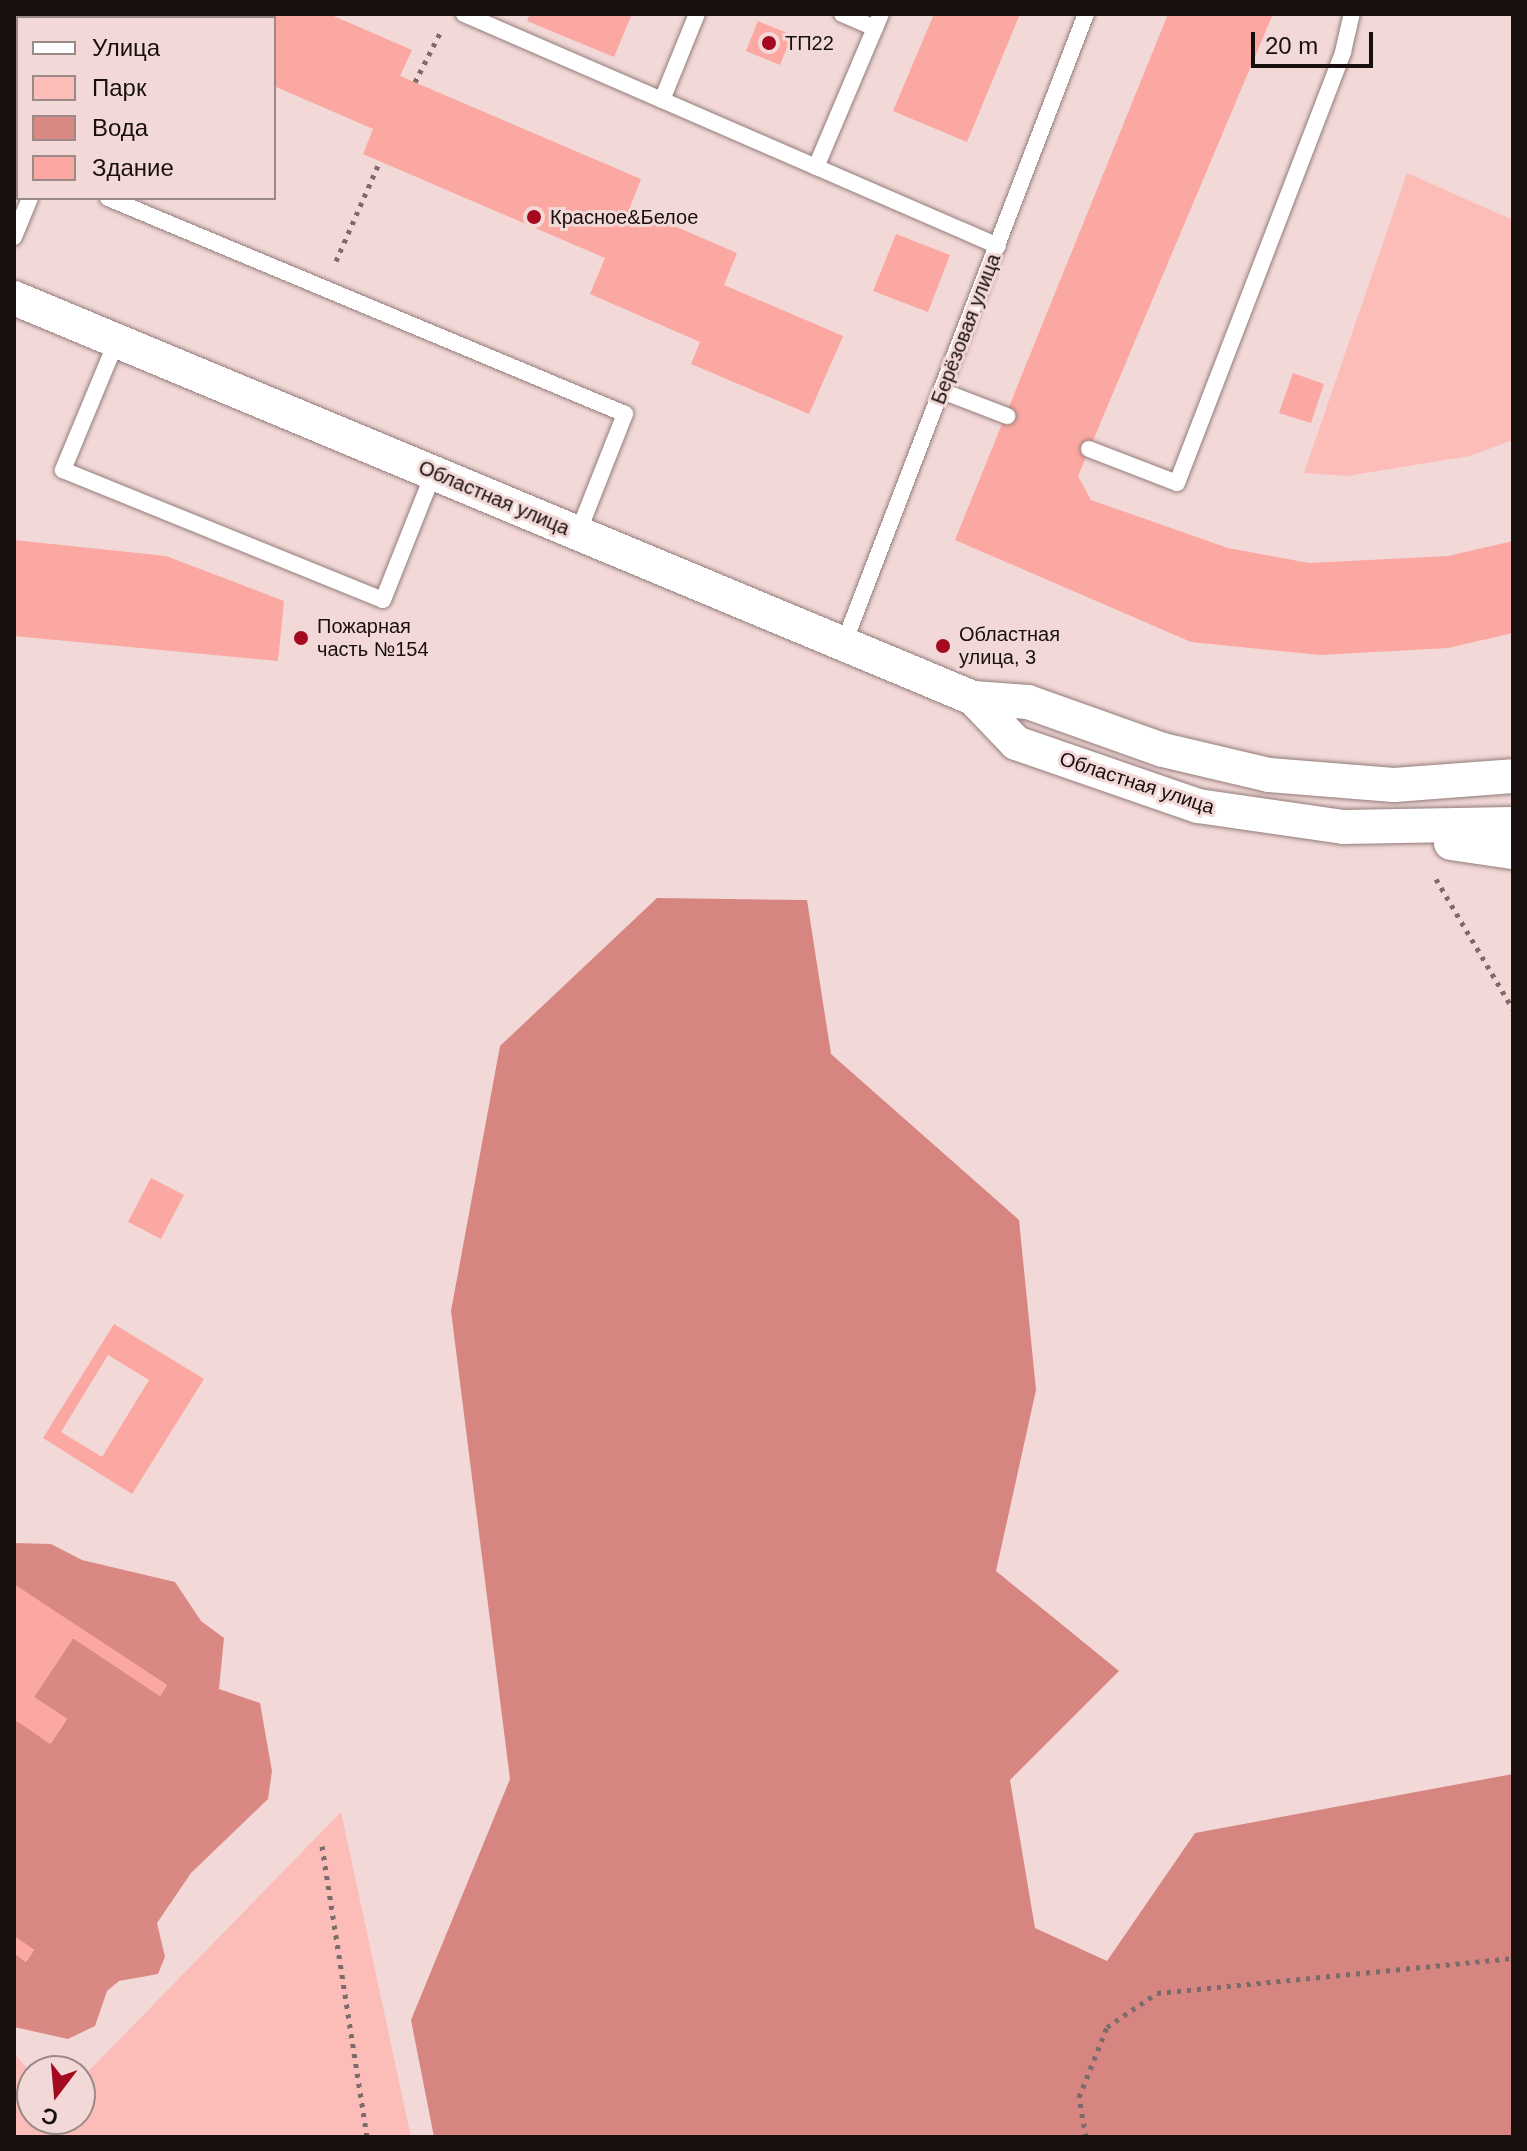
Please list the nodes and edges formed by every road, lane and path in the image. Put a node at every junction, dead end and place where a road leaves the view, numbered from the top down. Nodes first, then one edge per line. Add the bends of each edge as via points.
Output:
1 (450, 14) edge
2 (464, 14) edge
3 (697, 14) edge
4 (842, 14) edge
5 (1086, 14) edge
6 (1352, 14) edge
7 (878, 21) edge
8 (415, 82) dead end
9 (662, 100) junction
10 (380, 161) dead end
11 (816, 167) junction
12 (29, 200) edge
13 (113, 200) edge
14 (14, 237) edge
15 (998, 246) junction
16 (325, 288) junction
17 (14, 298) edge
18 (117, 340) junction
19 (942, 391) junction
20 (1007, 416) dead end
21 (1089, 449) dead end
22 (434, 472) junction
23 (578, 533) junction
24 (844, 643) junction
25 (973, 698) junction
26 (1513, 776) edge
27 (1513, 824) edge
28 (1343, 827) junction
29 (1513, 852) edge
30 (1431, 871) dead end
31 (1513, 1009) edge
32 (322, 1846) dead end
33 (1513, 1958) edge
34 (367, 2137) edge
35 (1086, 2137) edge

1 - 8 path
2 - 9 lane
3 - 9 lane
4 - 7 lane
5 - 15 lane, Берёзовая улица
6 - 21 lane via 1343,52 1177,483
7 - 11 lane
9 - 11 lane
10 - 16 path
11 - 15 lane
12 - 14 lane
13 - 16 lane
15 - 19 lane, Берёзовая улица
16 - 23 lane via 625,414
17 - 18 street, Областная улица
18 - 22 street, Областная улица
18 - 22 lane via 63,470 383,600
19 - 20 lane
19 - 24 lane, Берёзовая улица
22 - 23 street, Областная улица
23 - 24 street, Областная улица
24 - 25 street, Областная улица
25 - 26 street, Областная улица via 1028,702 1163,750 1269,775 1394,785
25 - 28 street, Областная улица via 1016,743 1089,770 1198,806
27 - 28 street, Областная улица
28 - 29 street
30 - 31 path
32 - 34 path
33 - 35 path via 1157,1993 1107,2027 1079,2097

